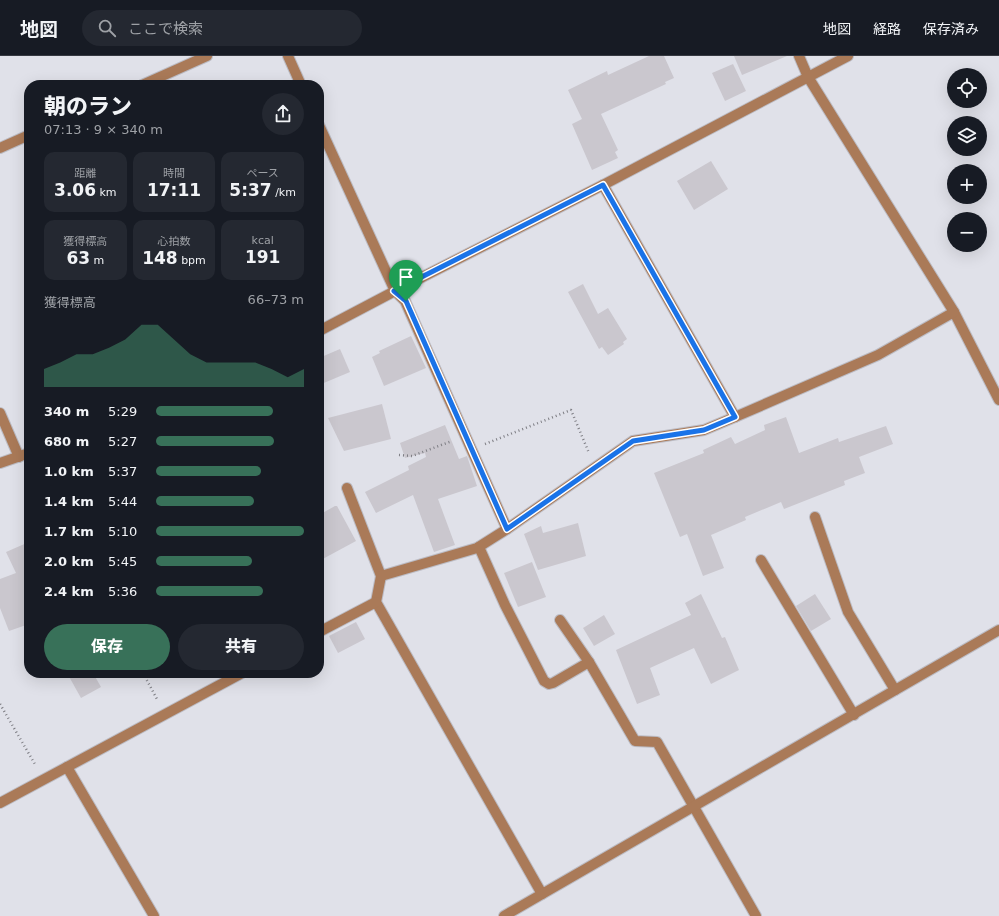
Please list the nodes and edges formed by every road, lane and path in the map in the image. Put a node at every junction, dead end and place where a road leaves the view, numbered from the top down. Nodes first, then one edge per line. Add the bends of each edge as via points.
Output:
1 (208, 56) edge
2 (288, 56) edge
3 (799, 56) edge
4 (848, 56) edge
5 (808, 77) junction
6 (153, 80) edge
7 (299, 80) edge
8 (324, 136) edge
9 (24, 137) edge
10 (0, 148) edge
11 (603, 185) junction
12 (394, 291) junction
13 (954, 312) junction
14 (324, 328) edge
15 (998, 395) edge
16 (0, 413) edge
17 (735, 417) junction
18 (465, 435) junction
19 (472, 450) junction
20 (24, 455) edge
21 (399, 455) dead end
22 (0, 463) edge
23 (596, 467) junction
24 (347, 488) dead end
25 (815, 517) dead end
26 (507, 529) junction
27 (479, 547) junction
28 (761, 560) dead end
29 (381, 576) junction
30 (376, 602) junction
31 (560, 620) dead end
32 (324, 629) edge
33 (999, 630) edge
34 (589, 662) junction
35 (146, 678) edge
36 (233, 678) edge
37 (895, 690) junction
38 (0, 704) edge
39 (165, 714) junction
40 (854, 714) junction
41 (67, 767) junction
42 (44, 779) junction
43 (0, 803) edge
44 (694, 807) junction
45 (542, 894) junction
46 (154, 916) edge
47 (504, 916) edge
48 (756, 916) edge

1 - 6 street
2 - 7 street
3 - 5 street
4 - 5 street
5 - 11 street
5 - 13 street
8 - 12 street
9 - 10 street
11 - 12 street
11 - 17 street
12 - 14 street
12 - 18 street via 406,301
13 - 15 street
13 - 17 street via 878,355
16 - 20 street
17 - 23 street via 704,430 633,441
18 - 19 street
18 - 21 path via 412,456
19 - 23 path via 571,410
19 - 26 street
20 - 22 street
23 - 26 street
24 - 29 street
25 - 37 street via 848,612
26 - 27 street
27 - 29 street
27 - 34 street via 544,681 553,683
28 - 40 street
29 - 30 street
30 - 32 street
30 - 45 street
31 - 34 street
33 - 37 street
34 - 44 street via 635,741 657,742
35 - 39 path
36 - 39 street
37 - 40 street
38 - 42 path
39 - 41 street
40 - 44 street
41 - 42 street
41 - 46 street
42 - 43 street
44 - 45 street
44 - 48 street
45 - 47 street

